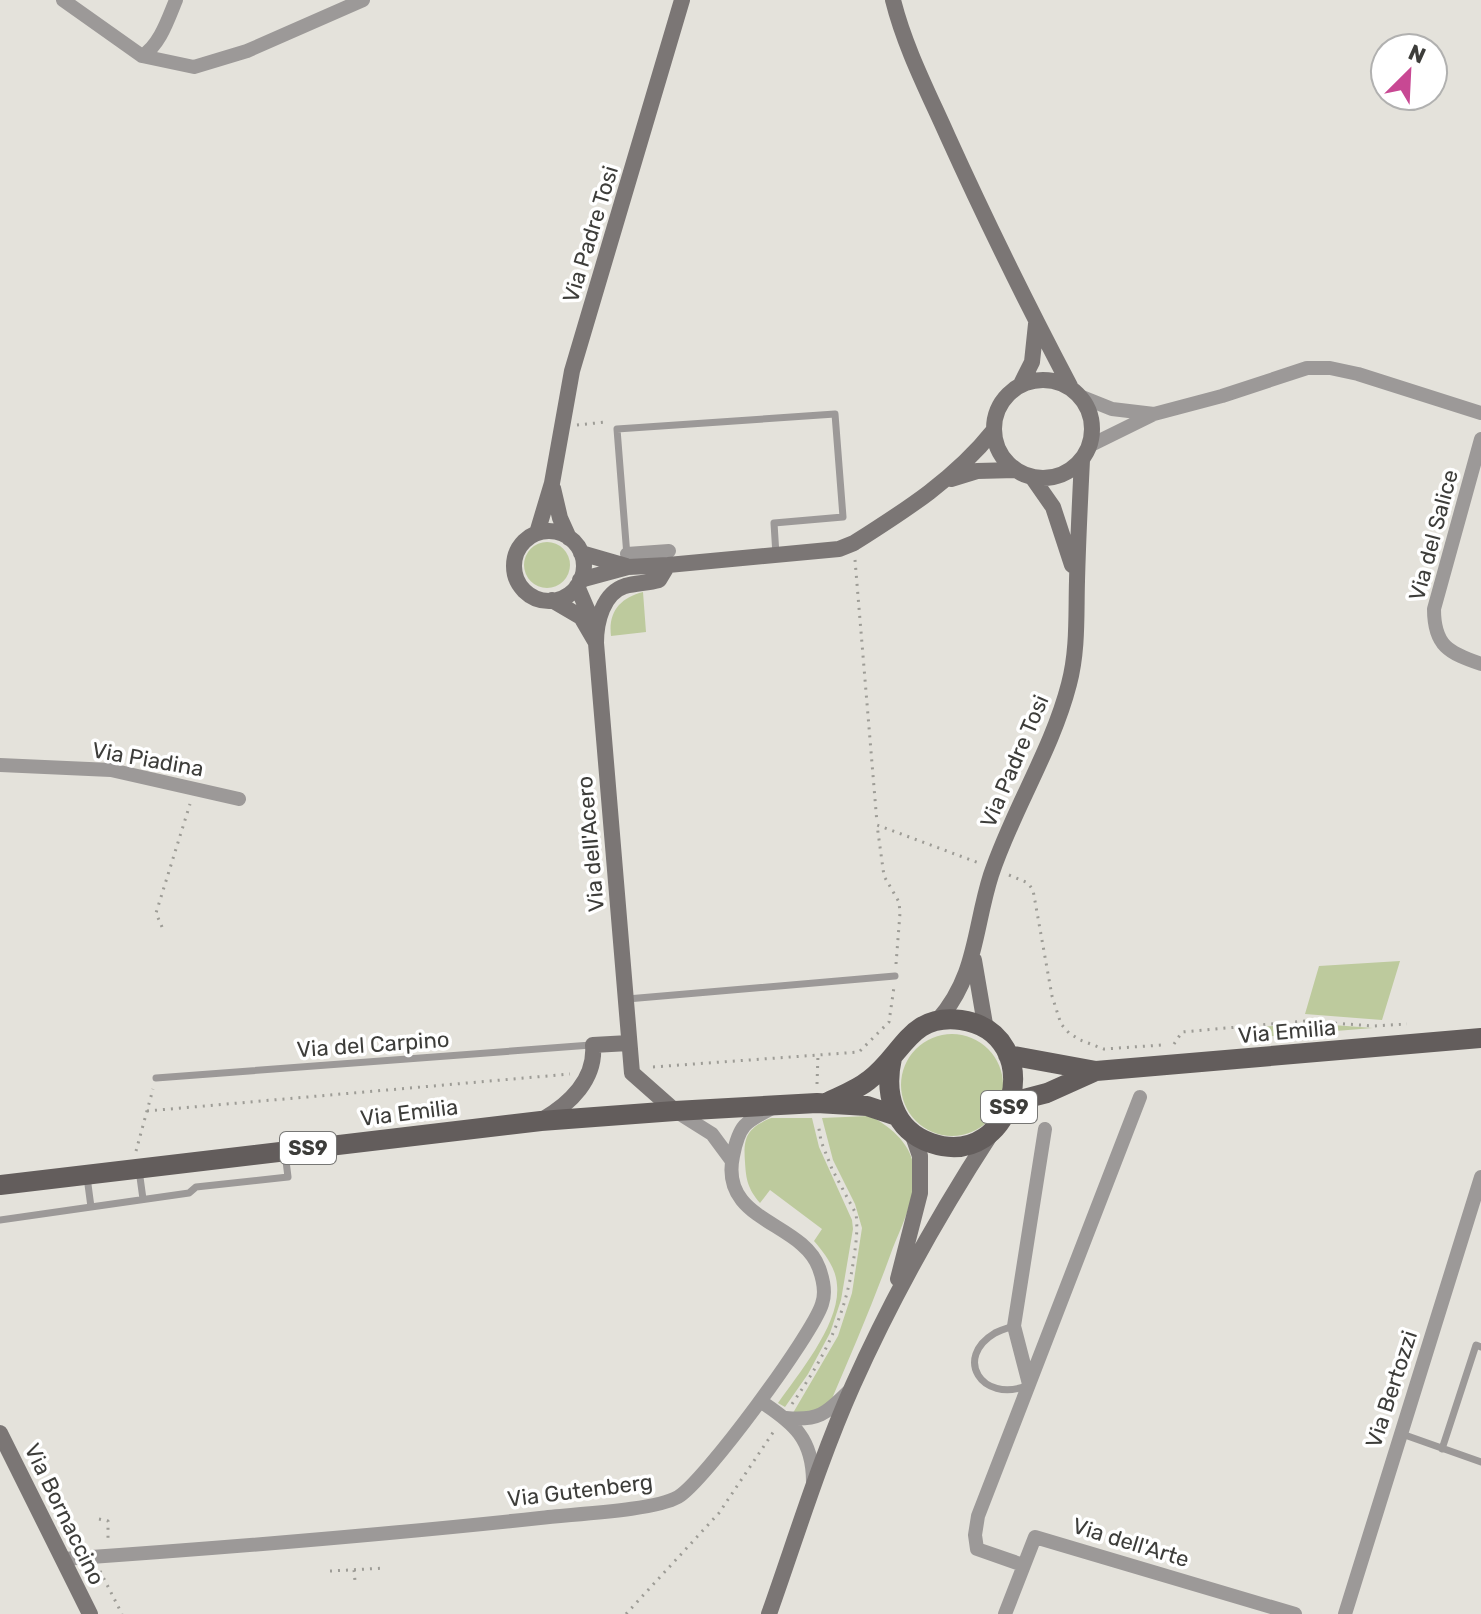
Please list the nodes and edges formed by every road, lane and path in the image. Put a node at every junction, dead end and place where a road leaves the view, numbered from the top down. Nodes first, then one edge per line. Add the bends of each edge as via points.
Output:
1 (63, 0) edge
2 (176, 0) edge
3 (363, 0) edge
4 (682, 0) edge
5 (893, 0) edge
6 (142, 56) junction
7 (1036, 324) junction
8 (1021, 384) junction
9 (1076, 392) junction
10 (1481, 413) edge
11 (1154, 414) junction
12 (994, 430) junction
13 (1481, 439) edge
14 (1086, 452) junction
15 (1016, 470) junction
16 (1032, 477) junction
17 (946, 481) junction
18 (552, 483) junction
19 (537, 533) junction
20 (569, 538) junction
21 (581, 553) junction
22 (776, 556) junction
23 (668, 558) junction
24 (627, 560) junction
25 (855, 561) dead end
26 (1077, 582) junction
27 (579, 583) junction
28 (552, 600) junction
29 (596, 636) junction
30 (1481, 664) edge
31 (0, 765) edge
32 (193, 788) junction
33 (239, 799) dead end
34 (877, 825) junction
35 (984, 865) dead end
36 (1006, 873) dead end
37 (162, 927) dead end
38 (973, 955) junction
39 (895, 976) junction
40 (624, 999) junction
41 (938, 1020) junction
42 (1420, 1023) dead end
43 (986, 1030) junction
44 (1481, 1038) edge
45 (629, 1043) junction
46 (593, 1045) junction
47 (818, 1055) junction
48 (1008, 1055) junction
49 (892, 1058) junction
50 (631, 1069) junction
51 (1096, 1071) junction
52 (591, 1073) junction
53 (156, 1078) joint
54 (1140, 1097) dead end
55 (1012, 1102) junction
56 (820, 1103) junction
57 (776, 1106) junction
58 (147, 1111) junction
59 (675, 1111) junction
60 (897, 1116) junction
61 (541, 1121) junction
62 (1045, 1129) dead end
63 (993, 1130) junction
64 (912, 1133) junction
65 (285, 1151) junction
66 (137, 1161) junction
67 (732, 1161) junction
68 (87, 1174) junction
69 (1481, 1179) edge
70 (0, 1185) edge
71 (143, 1199) junction
72 (91, 1207) junction
73 (0, 1220) edge
74 (891, 1305) junction
75 (1014, 1326) junction
76 (1481, 1347) edge
77 (1029, 1384) junction
78 (852, 1388) junction
79 (760, 1401) junction
80 (788, 1413) junction
81 (774, 1431) dead end
82 (0, 1433) edge
83 (1400, 1434) junction
84 (1442, 1449) junction
85 (1481, 1462) edge
86 (813, 1492) junction
87 (99, 1519) dead end
88 (108, 1540) dead end
89 (63, 1559) junction
90 (1023, 1565) junction
91 (98, 1567) dead end
92 (385, 1568) dead end
93 (354, 1570) junction
94 (330, 1571) dead end
95 (355, 1581) dead end
96 (90, 1614) edge
97 (122, 1614) edge
98 (626, 1614) edge
99 (769, 1614) edge
100 (1005, 1614) edge
101 (1295, 1614) edge
102 (1345, 1614) edge

1 - 6 street
2 - 6 street
3 - 6 street via 247,51 194,67
4 - 18 street, Via Padre Tosi via 572,371
5 - 7 street, Via Padre Tosi via 909,50
7 - 8 street via 1032,362
7 - 9 street, Via Padre Tosi
8 - 9 street via 1054,380
8 - 12 street via 1001,403
9 - 11 street via 1112,409
9 - 14 street, Via Padre Tosi via 1090,412 1093,429
10 - 11 street via 1358,374 1307,368
11 - 14 street
12 - 15 street via 1004,459
12 - 17 street
13 - 30 street, Via del Salice via 1434,609 1439,638 1453,654
14 - 16 street via 1060,475
14 - 26 street, Via Padre Tosi
15 - 16 street
15 - 17 street via 977,471
16 - 26 street, Via Padre Tosi via 1053,507
17 - 22 street via 854,543
18 - 19 street, Via Padre Tosi
18 - 20 street, Via Padre Tosi
19 - 20 street
19 - 28 street, Via Padre Tosi via 522,543 514,569 526,592
20 - 21 street, Via Padre Tosi
21 - 24 street
21 - 27 street
22 - 23 street
22 - 24 lane via 774,523 843,517 835,414 617,429
23 - 24 street
23 - 29 street, Via dell'Acero via 659,580 623,587 611,596
24 - 27 street
25 - 34 path
26 - 38 street, Via Padre Tosi via 1070,683 993,868
27 - 28 street
27 - 29 street, Via dell'Acero
28 - 29 street via 581,617
29 - 40 street, Via dell'Acero
31 - 32 street, Via Piadina via 111,770
32 - 33 street, Via Piadina
32 - 37 path via 156,913
34 - 35 path
34 - 39 path via 884,876 899,902
36 - 42 path via 1033,890 1061,1024 1091,1045 1104,1049 1175,1044 1182,1032 1305,1021
38 - 41 street, Via Padre Tosi via 958,995
38 - 43 street, Via Padre Tosi
39 - 40 lane
39 - 47 path via 889,1022 859,1052
40 - 45 street, Via dell'Acero
41 - 43 main road via 963,1020
41 - 49 main road, Via Emilia / SS9 via 911,1033
43 - 48 main road
44 - 51 main road, Via Emilia / SS9
45 - 46 street
45 - 50 street, Via dell'Acero
46 - 52 street
46 - 53 lane, Via del Carpino
47 - 50 path
47 - 56 path
48 - 51 main road, Via Emilia / SS9
48 - 55 main road, SS9 via 1015,1087
49 - 56 main road, Via Emilia / SS9 via 868,1081
49 - 60 main road via 887,1077
50 - 59 street
51 - 55 main road, Via Emilia / SS9
52 - 58 path
52 - 61 street via 561,1109
53 - 58 path
54 - 77 street
55 - 63 main road, SS9
56 - 57 main road, Via Emilia / SS9
56 - 60 main road, Via Emilia / SS9 via 867,1106
56 - 80 path via 821,1141 858,1226 837,1328
57 - 59 main road, Via Emilia / SS9
57 - 67 street via 746,1121
58 - 66 path
59 - 61 main road, Via Emilia / SS9
59 - 67 street, Via Gutenberg via 712,1134
60 - 64 main road
61 - 65 main road, Via Emilia / SS9
62 - 75 street
63 - 64 main road, SS9 via 975,1142 953,1146
63 - 74 street
64 - 74 street via 920,1156 920,1193
65 - 66 main road, Via Emilia / SS9
65 - 71 lane via 288,1177
66 - 68 main road, Via Emilia / SS9
66 - 71 lane
67 - 79 street, Via Gutenberg via 734,1191 808,1251 824,1284 823,1304
68 - 70 main road, Via Emilia / SS9
68 - 72 lane
69 - 83 street, Via Bertozzi
71 - 72 lane
72 - 73 lane
74 - 78 street
75 - 77 street
75 - 77 lane via 994,1333 981,1347 975,1374 995,1389
76 - 84 lane via 1476,1345
77 - 90 street via 975,1535 977,1549
78 - 80 street via 821,1415 807,1420
78 - 86 street
79 - 80 street
79 - 89 street, Via Gutenberg via 693,1485 659,1504 438,1529
80 - 86 street via 813,1462
81 - 98 path via 719,1513
82 - 89 street, Via Bornaccino
83 - 84 lane
83 - 102 street, Via Bertozzi
84 - 85 lane
86 - 99 street
87 - 88 path via 108,1521
89 - 96 street, Via Bornaccino
90 - 100 street, Via dell'Arte
90 - 101 street, Via dell'Arte via 1035,1537
91 - 97 path
92 - 93 path
93 - 94 path
93 - 95 path

